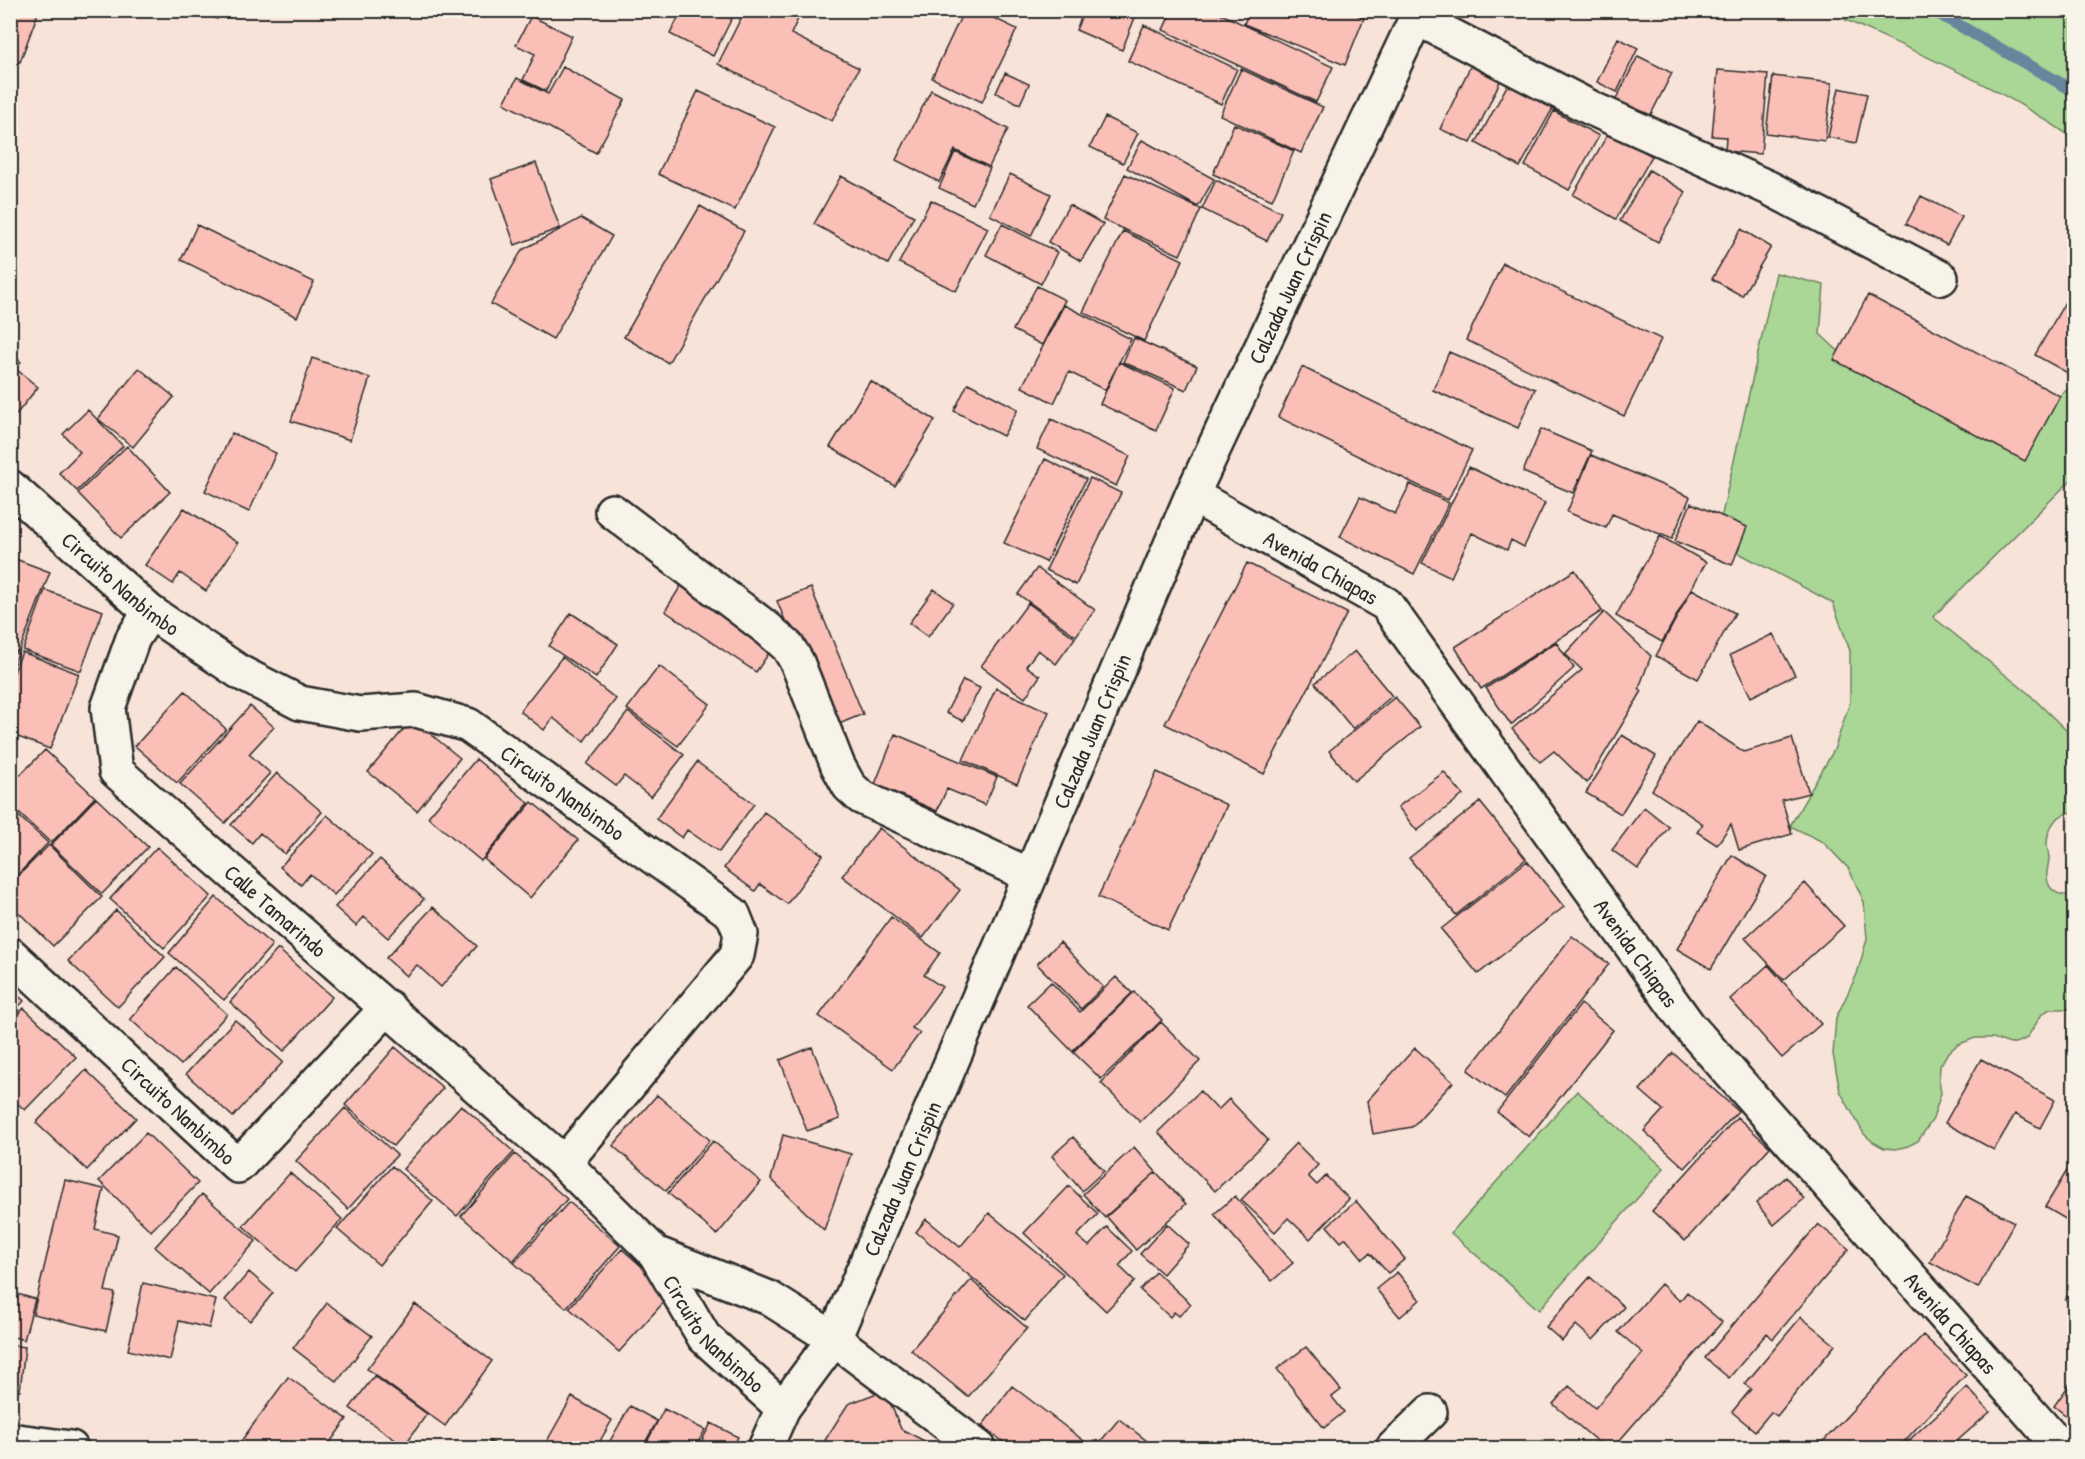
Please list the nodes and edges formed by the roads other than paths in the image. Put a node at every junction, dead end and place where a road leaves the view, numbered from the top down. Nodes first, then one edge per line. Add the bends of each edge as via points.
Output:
1 (1419, 14) edge
2 (1941, 279) dead end
3 (10, 487) edge
4 (1192, 495) junction
5 (612, 511) dead end
6 (150, 612) junction
7 (1029, 875) junction
8 (10, 954) edge
9 (388, 1007) junction
10 (564, 1163) junction
11 (655, 1252) junction
12 (834, 1339) junction
13 (783, 1408) junction
14 (1430, 1412) dead end
15 (10, 1440) edge
16 (71, 1449) edge
17 (765, 1449) edge
18 (979, 1449) edge
19 (1393, 1449) edge
20 (2061, 1449) edge

1 - 2 street via 1593,109 1769,188
1 - 4 street, Calzada Juan Crispin
3 - 6 street, Circuito Nanbimbo
4 - 7 street, Calzada Juan Crispin
4 - 20 street, Avenida Chiapas via 1386,604 1689,1026
5 - 7 street via 788,647 838,766 849,786 861,797
6 - 9 street, Calle Tamarindo via 133,638 108,708 116,771
6 - 10 street, Circuito Nanbimbo via 241,673 300,703 360,714 416,710 468,725 733,914 741,934 737,955
7 - 12 street, Calzada Juan Crispin
8 - 9 street, Circuito Nanbimbo via 238,1166
9 - 10 street, Calle Tamarindo
10 - 11 street, Circuito Nanbimbo
11 - 12 street, Circuito Nanbimbo via 769,1298
11 - 13 street, Circuito Nanbimbo via 704,1337
12 - 13 street, Calzada Juan Crispin
12 - 18 street, Circuito Nanbimbo
13 - 17 street, Calzada Juan Crispin
14 - 19 street
15 - 16 street

